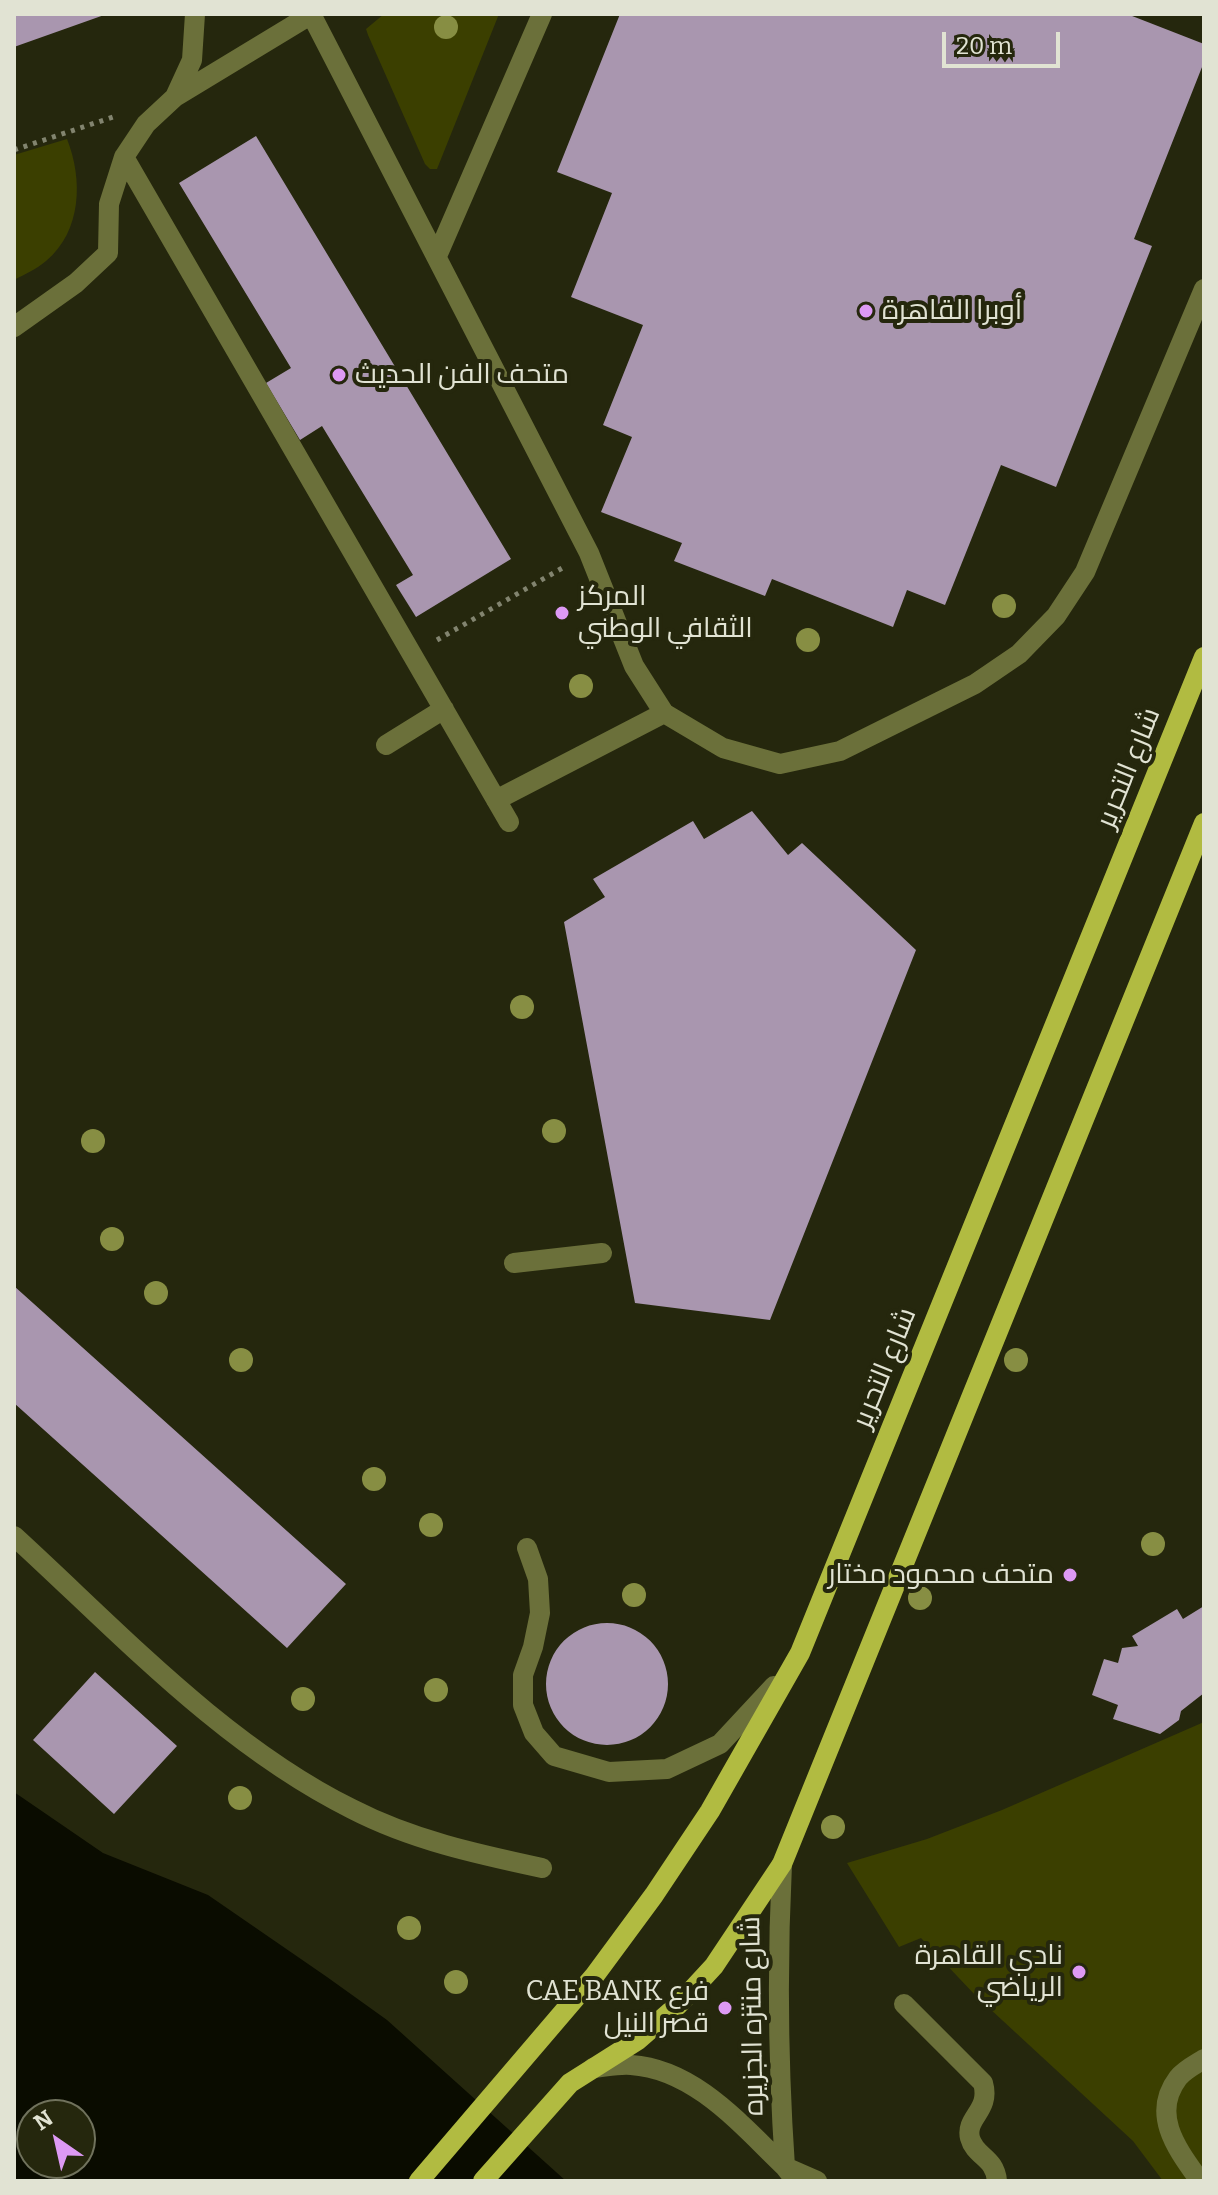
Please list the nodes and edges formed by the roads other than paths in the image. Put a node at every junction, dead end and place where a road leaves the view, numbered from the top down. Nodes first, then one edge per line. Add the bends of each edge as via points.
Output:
1 (195, 14) edge
2 (311, 14) edge
3 (542, 14) edge
4 (175, 97) junction
5 (124, 157) junction
6 (437, 256) junction
7 (1204, 289) edge
8 (14, 327) edge
9 (1204, 657) edge
10 (444, 709) junction
11 (664, 713) junction
12 (386, 745) dead end
13 (496, 800) junction
14 (509, 822) dead end
15 (1204, 823) edge
16 (602, 1253) dead end
17 (514, 1263) dead end
18 (14, 1536) edge
19 (527, 1548) dead end
20 (800, 1653) junction
21 (782, 1864) junction
22 (542, 1868) dead end
23 (904, 2004) dead end
24 (1204, 2059) edge
25 (593, 2068) junction
26 (791, 2174) edge
27 (419, 2181) edge
28 (483, 2181) edge
29 (817, 2181) edge
30 (997, 2181) edge
31 (1200, 2181) edge

1 - 4 street via 192,60
2 - 4 street
2 - 6 street
3 - 6 street
4 - 5 street via 146,124
5 - 8 street via 109,204 108,253
5 - 10 street
6 - 11 street via 589,553 634,666
7 - 11 street via 1085,572 1056,616 1019,654 975,684 840,751 780,764 723,748
9 - 20 main road, شارع التحرير
10 - 12 street
10 - 13 street
11 - 13 street
13 - 14 street
15 - 21 main road
16 - 17 street
18 - 22 street via 267,1760 353,1810 445,1847
19 - 20 street via 538,1579 540,1613 523,1675 523,1705 534,1733 554,1756 609,1772 667,1769 720,1744
20 - 27 main road, شارع التحرير via 710,1811 662,1883 595,1975
21 - 25 main road via 714,1966 638,2040
21 - 26 street, شارع منتزه الجزيره via 777,2023
23 - 30 street via 983,2083 984,2104 969,2133 996,2170
24 - 31 street via 1179,2077 1167,2099 1166,2123
25 - 26 street, شارع منتزه الجزيره via 631,2065 668,2074 702,2092
25 - 28 main road via 570,2083
26 - 29 street

